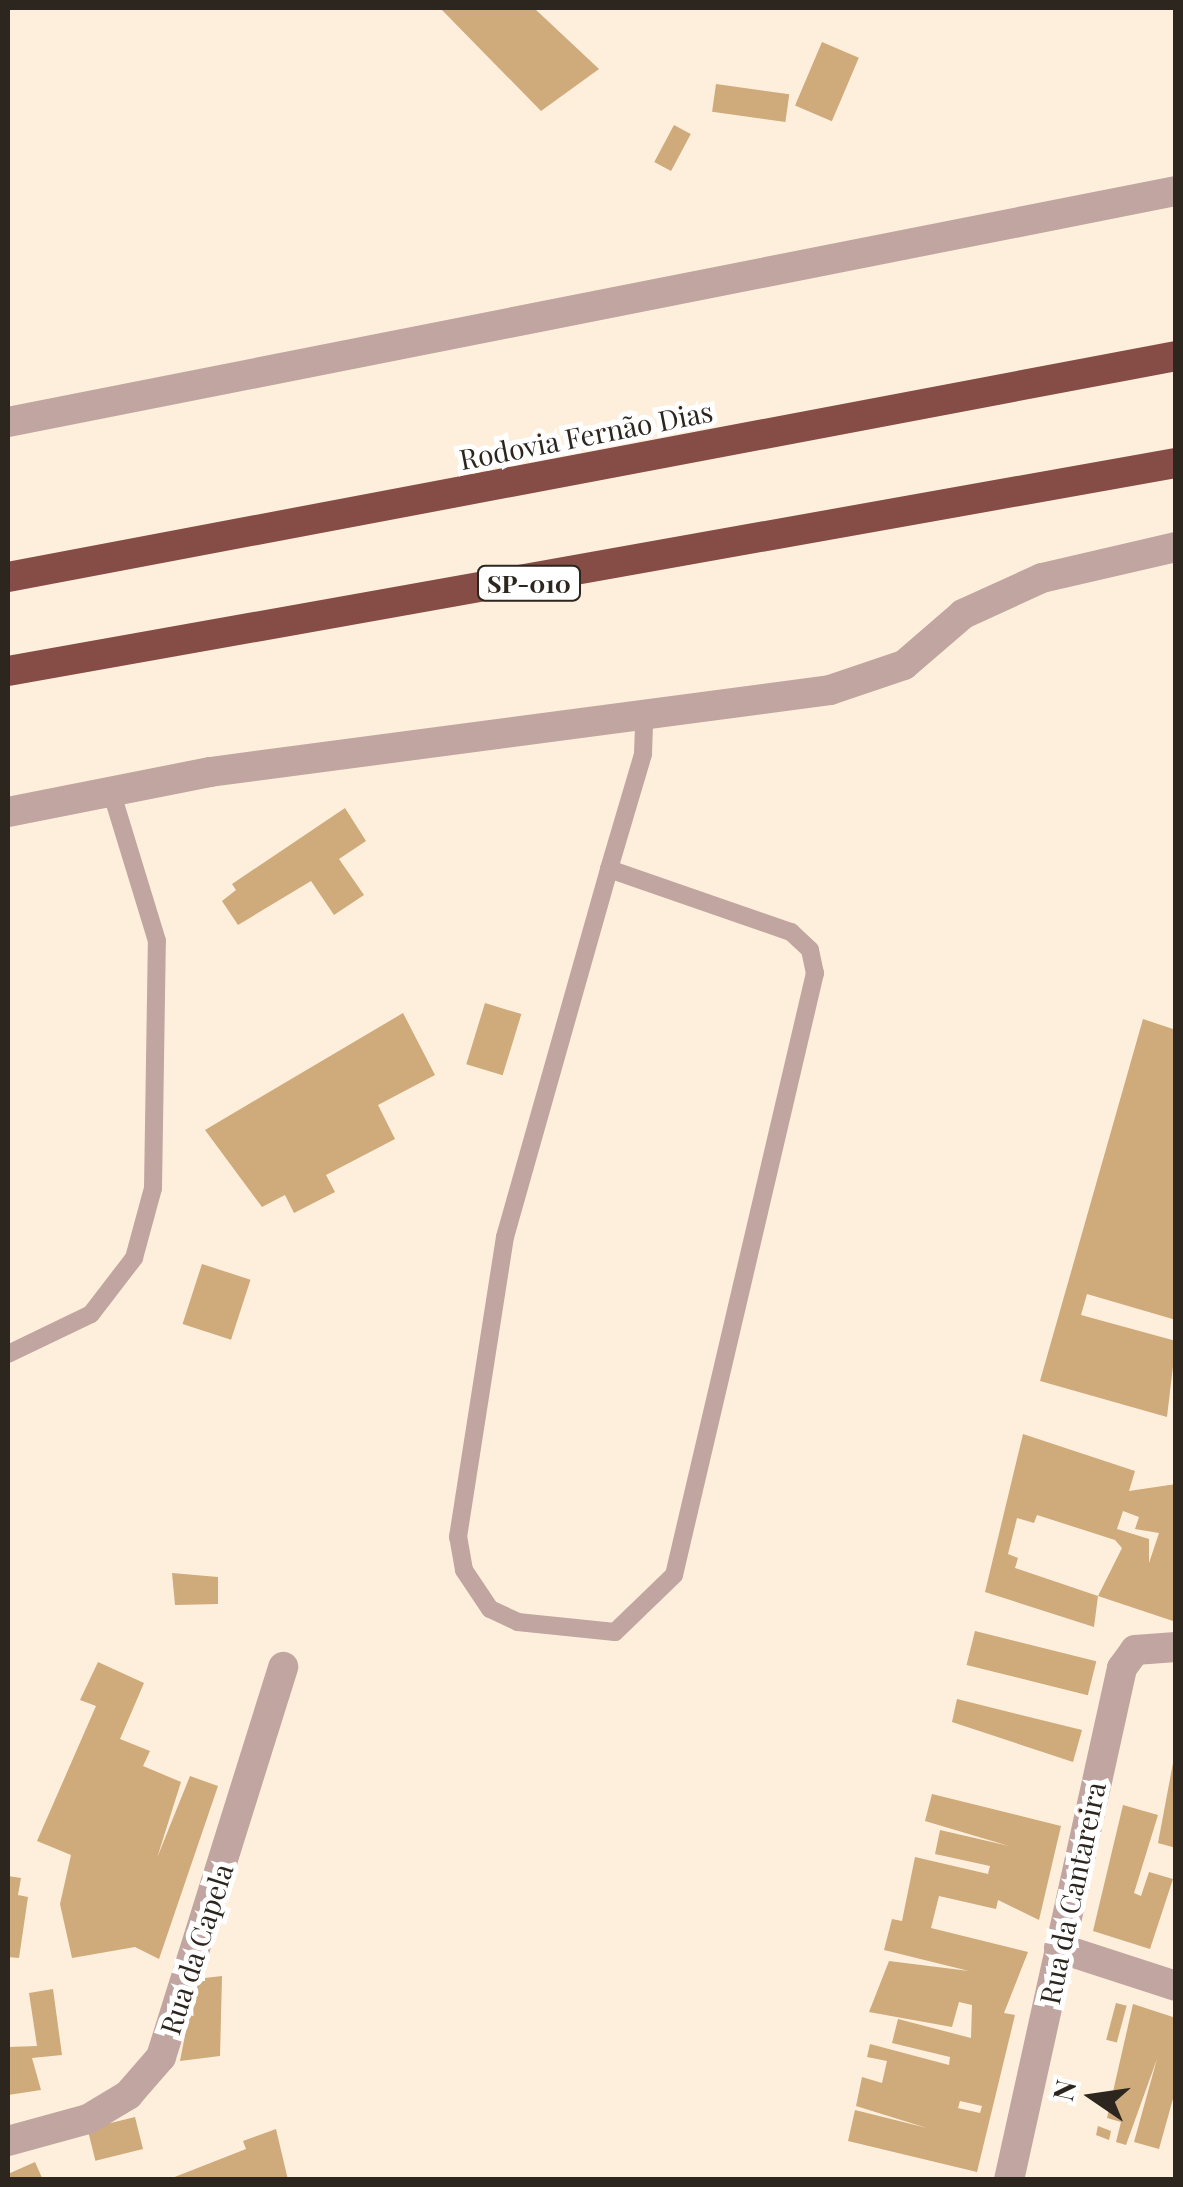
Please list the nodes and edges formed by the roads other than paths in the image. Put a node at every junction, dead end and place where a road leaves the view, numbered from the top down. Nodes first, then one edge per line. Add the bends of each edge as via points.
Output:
1 (1176, 191) edge
2 (1176, 356) edge
3 (8, 422) edge
4 (1176, 462) edge
5 (1176, 547) edge
6 (8, 577) edge
7 (8, 672) edge
8 (644, 718) junction
9 (112, 791) junction
10 (8, 812) edge
11 (609, 870) junction
12 (8, 1354) edge
13 (1176, 1647) edge
14 (283, 1667) dead end
15 (1059, 1948) junction
16 (1176, 1986) edge
17 (8, 2141) edge
18 (1009, 2180) edge

1 - 3 street
2 - 6 highway, Rodovia Fernão Dias
4 - 7 highway, SP-010
5 - 8 street via 1042,578 963,614 904,665 830,690
8 - 9 street
8 - 11 lane via 643,754
9 - 10 street
9 - 12 lane via 157,942 153,1188 134,1258 91,1314
11 - 11 lane via 791,932 810,950 815,973 674,1575 615,1632 518,1622 490,1609 464,1570 458,1537 504,1237
13 - 15 street, Rua da Cantareira via 1135,1650 1122,1668
14 - 17 street, Rua da Capela via 161,2057 128,2095 88,2119
15 - 16 street
15 - 18 street, Rua da Cantareira

